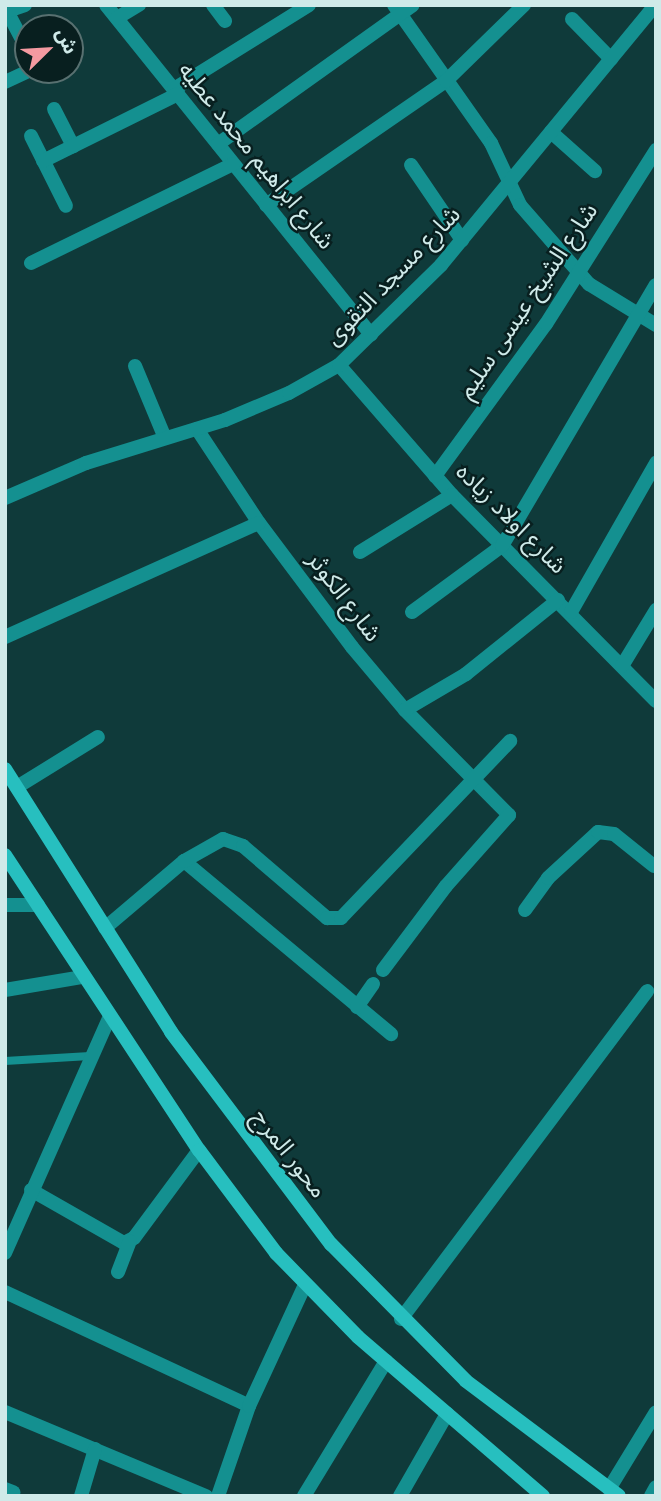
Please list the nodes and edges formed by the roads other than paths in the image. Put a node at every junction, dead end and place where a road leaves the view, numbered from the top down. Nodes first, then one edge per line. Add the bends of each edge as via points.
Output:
1 (25, 5) edge
2 (106, 5) edge
3 (139, 5) edge
4 (213, 5) edge
5 (309, 5) edge
6 (413, 5) edge
7 (524, 5) edge
8 (655, 5) edge
9 (397, 10) edge
10 (6, 12) edge
11 (117, 18) junction
12 (572, 19) dead end
13 (225, 21) dead end
14 (611, 59) junction
15 (446, 81) junction
16 (176, 92) junction
17 (54, 108) dead end
18 (551, 132) junction
19 (31, 136) dead end
20 (218, 144) junction
21 (73, 146) junction
22 (656, 149) edge
23 (43, 161) junction
24 (233, 164) junction
25 (411, 165) dead end
26 (595, 172) dead end
27 (509, 183) junction
28 (266, 205) junction
29 (66, 206) dead end
30 (462, 240) junction
31 (31, 263) dead end
32 (577, 270) junction
33 (656, 285) edge
34 (638, 314) junction
35 (656, 325) edge
36 (370, 335) junction
37 (339, 365) junction
38 (135, 366) dead end
39 (197, 429) junction
40 (165, 438) junction
41 (656, 463) edge
42 (435, 476) junction
43 (452, 495) junction
44 (5, 498) edge
45 (260, 523) junction
46 (502, 546) junction
47 (360, 551) dead end
48 (558, 600) junction
49 (656, 610) edge
50 (412, 612) dead end
51 (571, 612) junction
52 (5, 638) edge
53 (622, 666) junction
54 (656, 701) edge
55 (405, 710) junction
56 (98, 737) dead end
57 (510, 741) dead end
58 (5, 769) edge
59 (474, 776) junction
60 (17, 787) junction
61 (5, 855) edge
62 (184, 861) junction
63 (653, 867) edge
64 (5, 905) edge
65 (37, 905) junction
66 (525, 910) dead end
67 (105, 928) junction
68 (383, 970) dead end
69 (83, 977) junction
70 (373, 985) dead end
71 (5, 990) edge
72 (648, 991) dead end
73 (357, 1007) junction
74 (109, 1018) junction
75 (391, 1034) dead end
76 (90, 1056) junction
77 (5, 1061) edge
78 (199, 1150) junction
79 (31, 1190) junction
80 (130, 1241) junction
81 (5, 1253) edge
82 (118, 1272) dead end
83 (305, 1285) junction
84 (5, 1292) edge
85 (401, 1320) junction
86 (386, 1361) junction
87 (249, 1406) junction
88 (5, 1412) edge
89 (656, 1412) edge
90 (447, 1414) junction
91 (95, 1448) junction
92 (656, 1488) edge
93 (614, 1492) edge
94 (81, 1496) edge
95 (206, 1496) edge
96 (218, 1496) edge
97 (304, 1496) edge
98 (400, 1496) edge
99 (543, 1496) edge
100 (651, 1496) edge

1 - 10 street
2 - 11 street, شارع ابراهيم محمد عطيه
3 - 11 street
4 - 13 street
5 - 16 street
6 - 9 street
7 - 15 street
8 - 14 street, شارع مسجد التقوى
9 - 15 street
9 - 20 street
11 - 16 street, شارع ابراهيم محمد عطيه
12 - 14 street
14 - 18 street, شارع مسجد التقوى
15 - 27 street via 491,143
15 - 28 street
16 - 20 street, شارع ابراهيم محمد عطيه
16 - 21 street
17 - 21 street
18 - 26 street
18 - 27 street, شارع مسجد التقوى
19 - 23 street
20 - 24 street, شارع ابراهيم محمد عطيه
21 - 23 street
22 - 32 street, شارع الشيخ عيسى سليم
23 - 29 street
24 - 28 street, شارع ابراهيم محمد عطيه
24 - 31 street
25 - 30 street
27 - 30 street, شارع مسجد التقوى
27 - 32 street via 520,205
28 - 36 street, شارع ابراهيم محمد عطيه
30 - 36 street, شارع مسجد التقوى
32 - 34 street via 589,284
32 - 42 street, شارع الشيخ عيسى سليم via 546,324
33 - 34 street
34 - 35 street
34 - 46 street
36 - 37 street, شارع مسجد التقوى
37 - 39 street, شارع مسجد التقوى via 289,393
37 - 42 street, شارع اولاد زياده
38 - 40 street
39 - 40 street, شارع مسجد التقوى
39 - 45 street, شارع الكوثر
40 - 44 street, شارع مسجد التقوى via 86,463
41 - 51 street
42 - 43 street, شارع اولاد زياده
43 - 46 street, شارع اولاد زياده
43 - 47 street
45 - 52 street
45 - 55 street, شارع الكوثر
46 - 48 street, شارع اولاد زياده
46 - 50 street
48 - 51 street, شارع اولاد زياده
48 - 55 street via 466,674
49 - 53 street
51 - 53 street, شارع اولاد زياده
53 - 54 street, شارع اولاد زياده
55 - 59 street, شارع الكوثر
56 - 60 street
57 - 59 street
58 - 60 main road, محور المرج
59 - 62 street via 341,918 327,918 233,841 212,842
59 - 68 street, شارع الكوثر via 507,810 508,819 446,886
60 - 67 main road, محور المرج
61 - 65 main road
62 - 67 street
62 - 73 street
63 - 66 street via 614,834 598,832 548,878
64 - 65 street
65 - 69 main road
67 - 85 main road, محور المرج via 242,1132 331,1244
69 - 71 street
69 - 74 main road
70 - 73 street
72 - 85 street
73 - 75 street
74 - 76 street
74 - 78 main road
76 - 77 lane
76 - 79 street
78 - 80 street
78 - 83 main road
79 - 80 street via 118,1242
79 - 81 street
80 - 82 street
83 - 86 main road
83 - 87 street
84 - 87 street
85 - 93 main road, محور المرج via 500,1410
86 - 90 main road
86 - 97 street
87 - 96 street
88 - 91 street
89 - 93 street
90 - 98 street
90 - 99 main road
91 - 94 street
91 - 95 street
92 - 100 street

